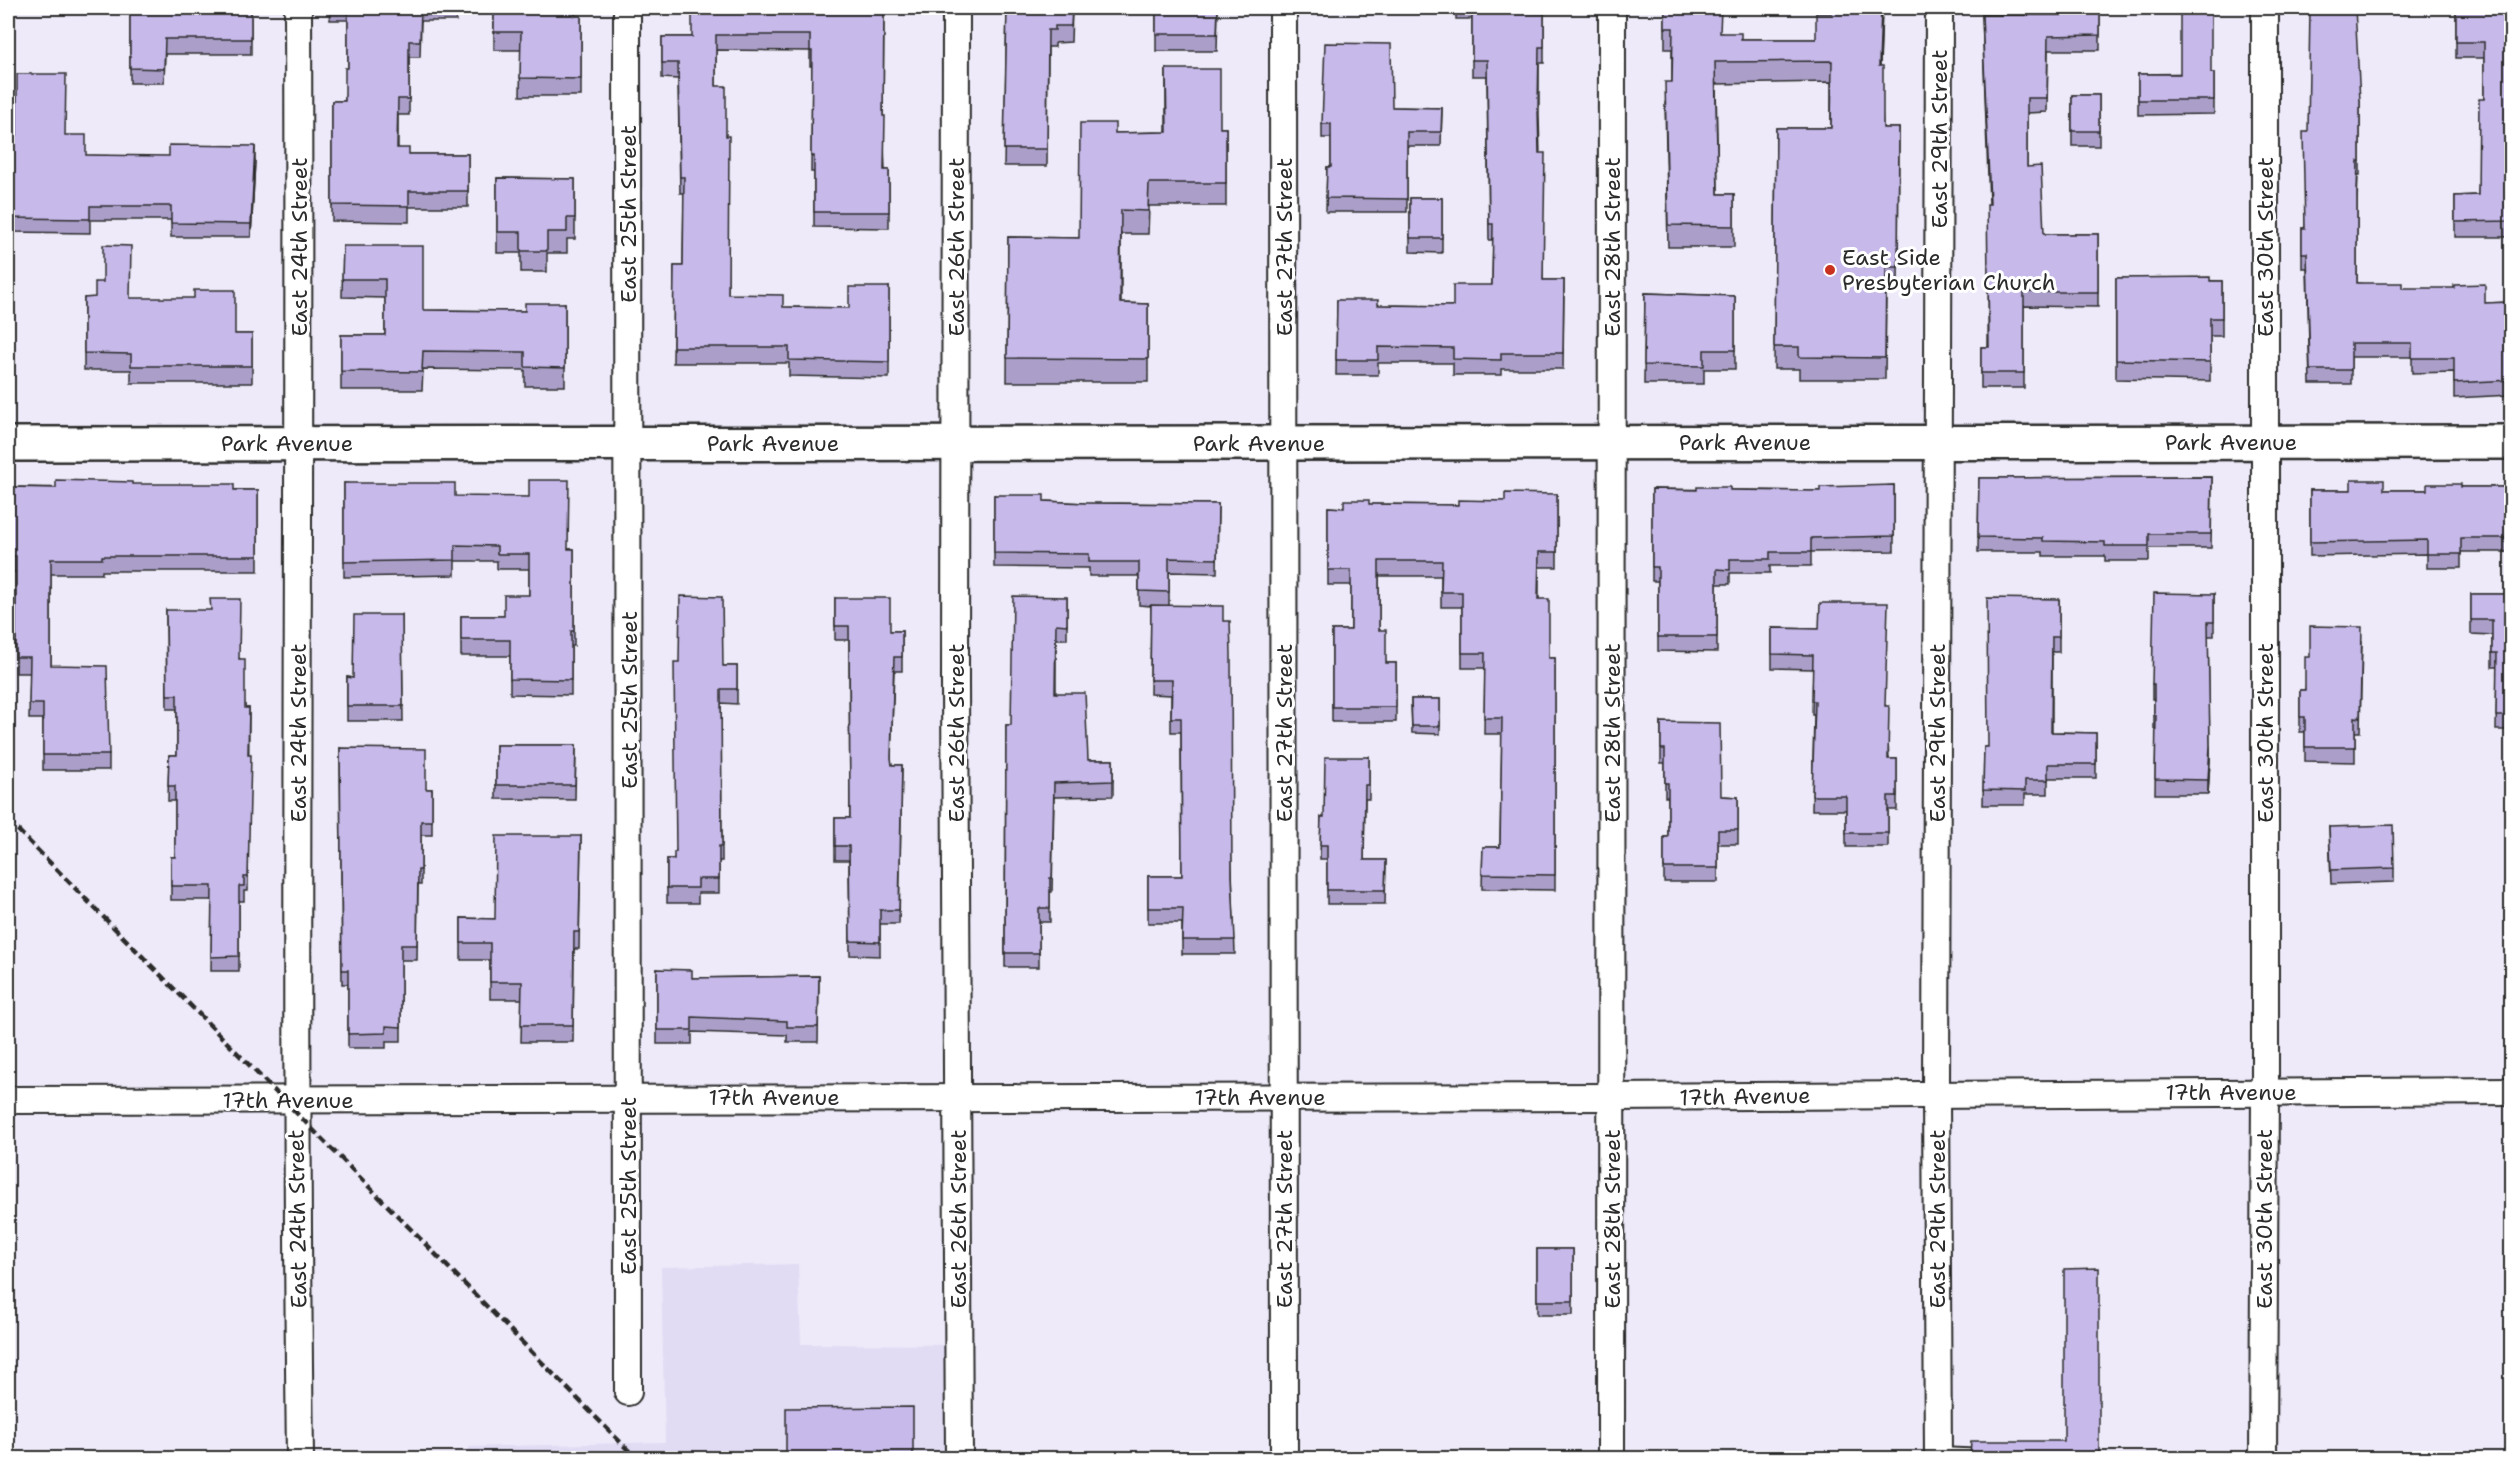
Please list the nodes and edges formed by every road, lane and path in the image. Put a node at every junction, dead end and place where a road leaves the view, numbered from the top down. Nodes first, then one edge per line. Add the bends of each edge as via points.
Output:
1 (298, 8) edge
2 (627, 8) edge
3 (957, 8) edge
4 (1284, 8) edge
5 (1612, 8) edge
6 (1939, 8) edge
7 (2265, 8) edge
8 (956, 442) junction
9 (1612, 442) junction
10 (1938, 442) junction
11 (2265, 442) junction
12 (2511, 442) edge
13 (300, 443) junction
14 (629, 443) junction
15 (1284, 443) junction
16 (8, 444) edge
17 (2511, 1091) edge
18 (2265, 1092) junction
19 (1936, 1094) junction
20 (629, 1097) junction
21 (958, 1097) junction
22 (1284, 1097) junction
23 (1612, 1097) junction
24 (8, 1100) edge
25 (296, 1100) junction
26 (628, 1392) dead end
27 (1938, 1457) edge
28 (1997, 1457) edge
29 (300, 1458) edge
30 (959, 1458) edge
31 (1284, 1458) edge
32 (1611, 1458) edge
33 (2263, 1458) edge

1 - 13 street, East 24th Street
2 - 14 street, East 25th Street
3 - 8 street, East 26th Street
4 - 15 street, East 27th Street
5 - 9 street, East 28th Street
6 - 10 street, East 29th Street
7 - 11 street, East 30th Street
8 - 14 street, Park Avenue
8 - 15 street, Park Avenue
8 - 21 street, East 26th Street
9 - 10 street, Park Avenue
9 - 15 street, Park Avenue
9 - 23 street, East 28th Street
10 - 11 street, Park Avenue
10 - 19 street, East 29th Street
11 - 12 street, Park Avenue
11 - 18 street, East 30th Street
13 - 14 street, Park Avenue
13 - 16 street, Park Avenue
13 - 25 street, East 24th Street
14 - 20 street, East 25th Street
15 - 22 street, East 27th Street
17 - 18 street, 17th Avenue
18 - 19 street, 17th Avenue
18 - 33 street, East 30th Street
19 - 23 street, 17th Avenue
19 - 27 street, East 29th Street
20 - 21 street, 17th Avenue
20 - 25 street, 17th Avenue
20 - 26 street, East 25th Street
21 - 22 street, 17th Avenue
21 - 30 street, East 26th Street
22 - 23 street, 17th Avenue
22 - 31 street, East 27th Street
23 - 32 street, East 28th Street
24 - 25 street, 17th Avenue
25 - 29 street, East 24th Street
27 - 28 lane

